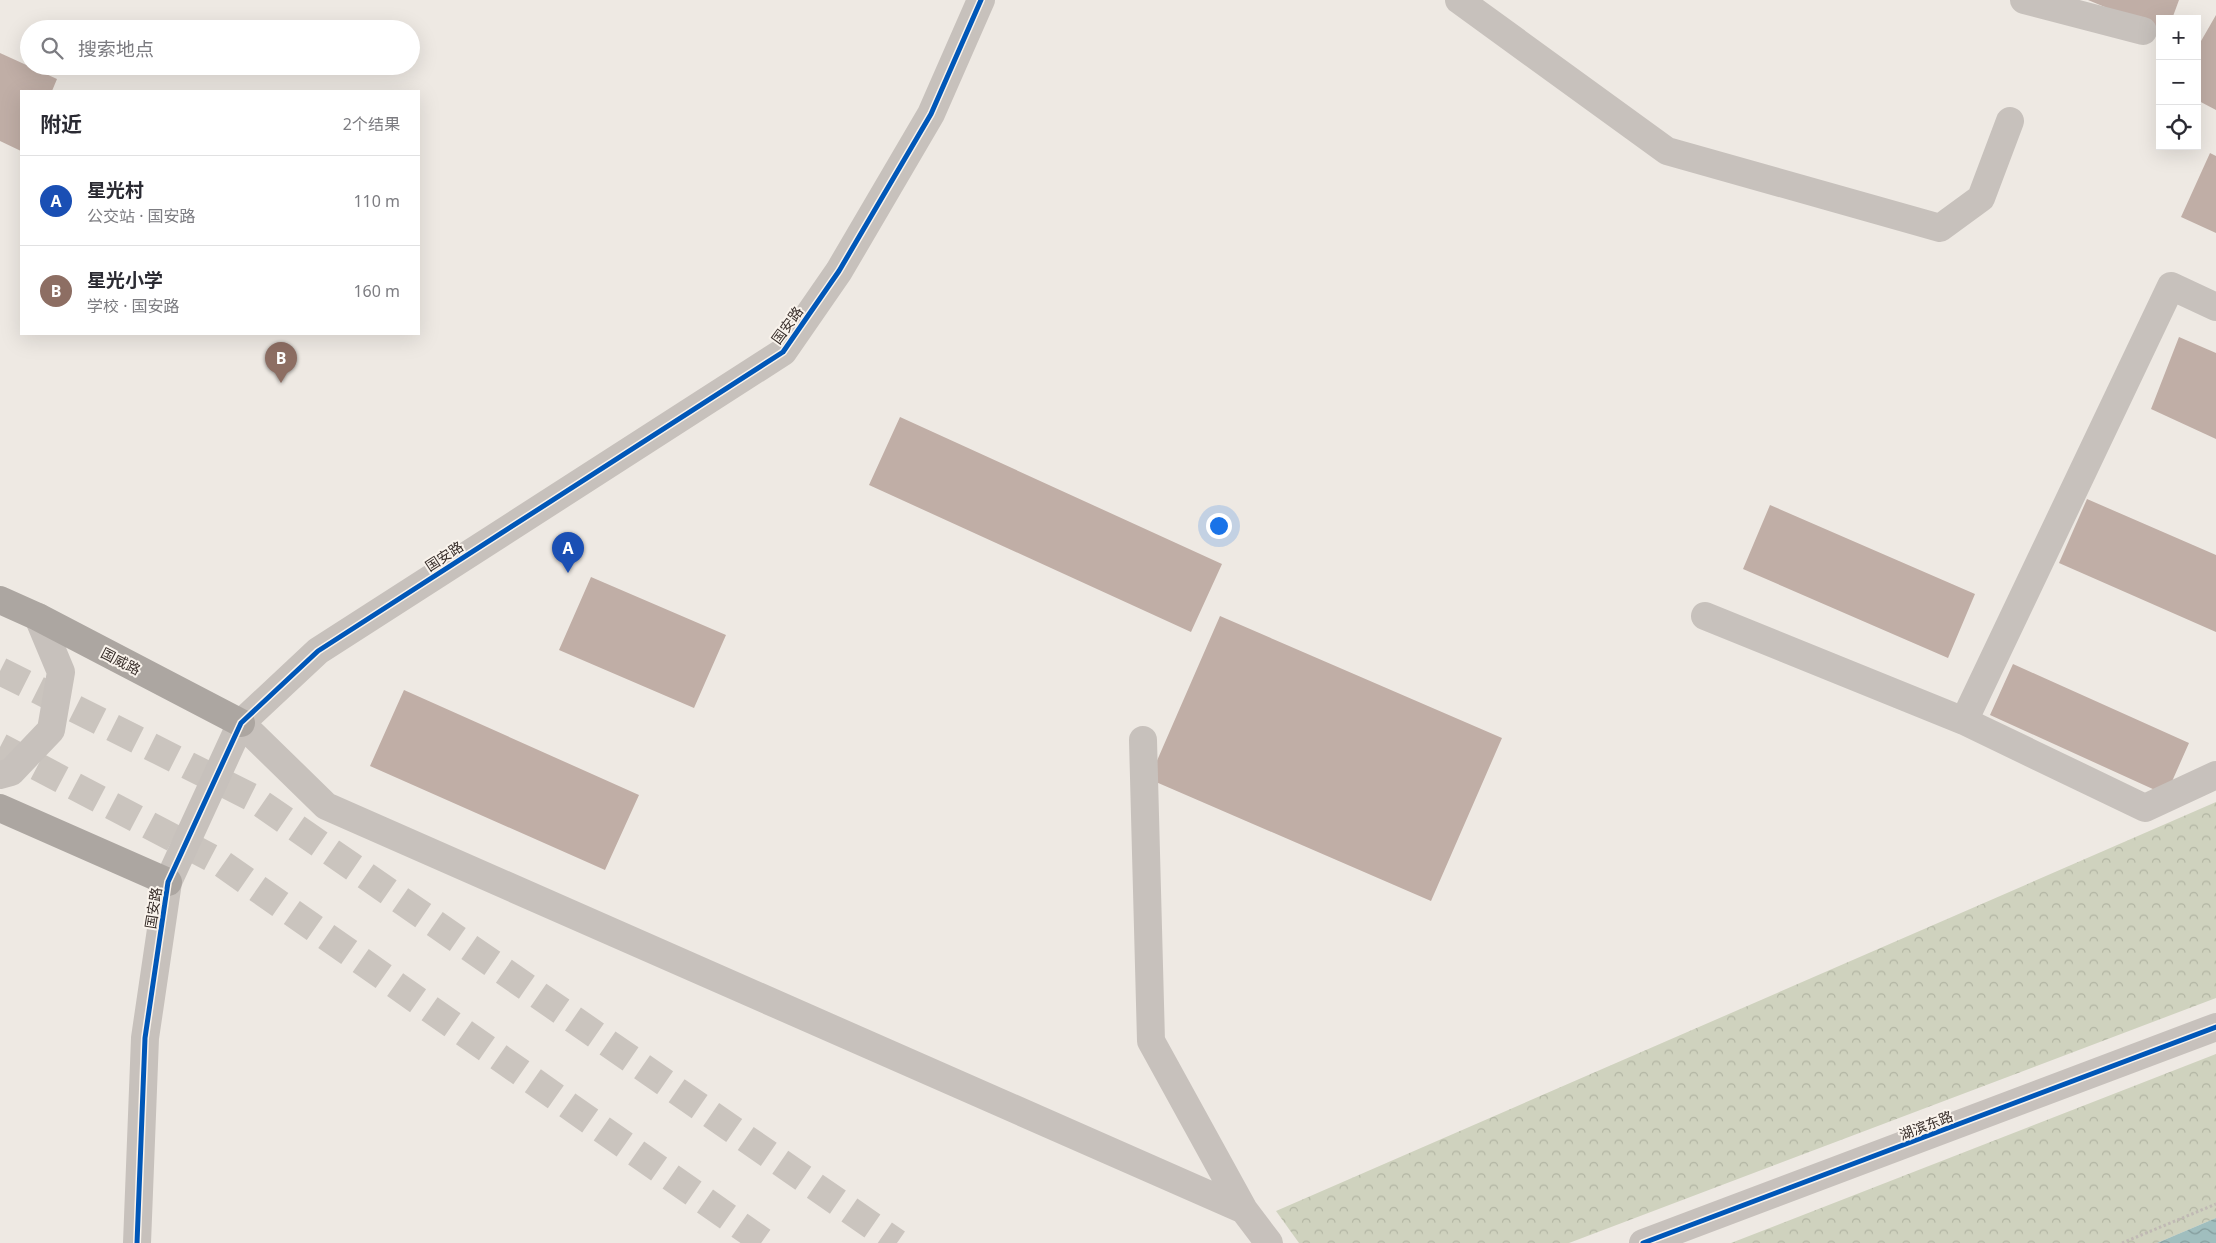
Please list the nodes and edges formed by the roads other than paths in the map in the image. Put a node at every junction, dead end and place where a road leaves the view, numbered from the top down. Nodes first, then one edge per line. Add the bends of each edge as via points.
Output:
1 (981, 0) edge
2 (1459, 0) edge
3 (2024, 0) edge
4 (2143, 31) dead end
5 (2010, 121) dead end
6 (2216, 307) edge
7 (0, 600) edge
8 (1705, 616) dead end
9 (38, 617) junction
10 (1964, 721) junction
11 (241, 723) junction
12 (1143, 740) dead end
13 (0, 775) edge
14 (2216, 776) edge
15 (0, 808) edge
16 (168, 882) junction
17 (2216, 1027) edge
18 (1244, 1210) junction
19 (137, 1243) edge
20 (1269, 1243) edge
21 (1643, 1243) edge

1 - 11 street, 国安路 via 931,114 839,271 783,352 318,651
2 - 5 street via 1667,151 1940,228 1981,198
3 - 4 street
6 - 10 street via 2171,286
7 - 9 main road, 国威路
8 - 10 street
9 - 11 main road, 国威路
9 - 13 street via 61,672 51,730 11,772
10 - 14 street via 2145,808
11 - 16 street, 国安路
11 - 18 street via 326,806
12 - 18 street via 1151,1041
15 - 16 main road
16 - 19 street, 国安路 via 145,1038
17 - 21 street, 湖滨东路
18 - 20 street

